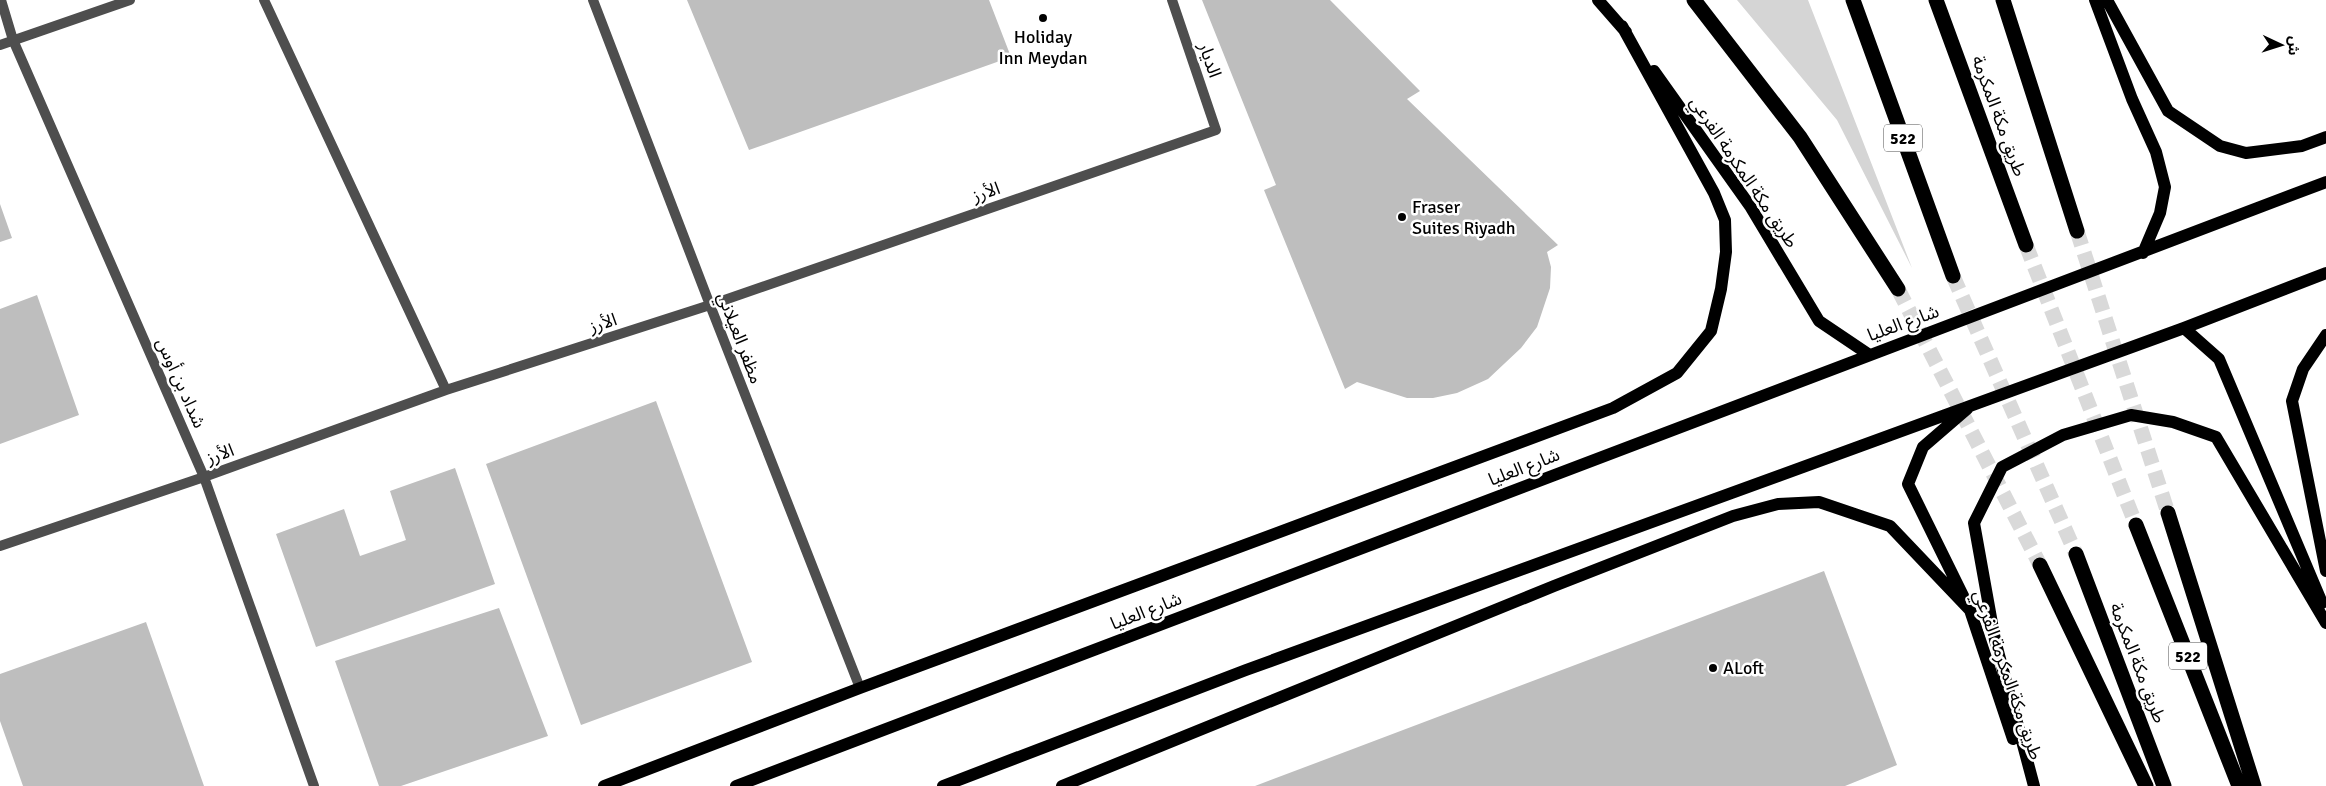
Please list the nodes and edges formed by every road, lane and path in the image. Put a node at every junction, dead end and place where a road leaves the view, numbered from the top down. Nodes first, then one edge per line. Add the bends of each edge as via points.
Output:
1 (1, 0) edge
2 (130, 0) edge
3 (264, 0) edge
4 (593, 0) edge
5 (1172, 0) edge
6 (1598, 0) edge
7 (1694, 0) edge
8 (1853, 0) edge
9 (1936, 0) edge
10 (2003, 0) edge
11 (2095, 0) edge
12 (2107, 0) edge
13 (1622, 26) junction
14 (13, 40) junction
15 (0, 45) edge
16 (1216, 130) joint
17 (2326, 137) edge
18 (2326, 182) edge
19 (2077, 231) tunnel mouth
20 (2026, 245) tunnel mouth
21 (2143, 253) junction
22 (2326, 273) edge
23 (1953, 276) tunnel mouth
24 (1898, 289) tunnel mouth
25 (710, 305) junction
26 (2184, 328) junction
27 (2326, 335) edge
28 (1868, 354) junction
29 (446, 390) junction
30 (1975, 403) junction
31 (204, 477) junction
32 (2168, 513) tunnel mouth
33 (2136, 525) tunnel mouth
34 (0, 546) edge
35 (2076, 554) tunnel mouth
36 (2040, 565) tunnel mouth
37 (2326, 571) edge
38 (1970, 610) junction
39 (2326, 612) edge
40 (2326, 623) edge
41 (860, 688) junction
42 (314, 786) edge
43 (604, 786) edge
44 (736, 786) edge
45 (943, 786) edge
46 (1062, 786) edge
47 (2029, 786) edge
48 (2034, 786) edge
49 (2146, 786) edge
50 (2164, 786) edge
51 (2239, 786) edge
52 (2254, 786) edge

1 - 14 street, شداد بن أوس
2 - 14 street
3 - 29 street
4 - 25 street, مظفر العيلاني
5 - 16 street, الديار
6 - 13 main road, طريق مكة المكرمة الفرعي
7 - 24 highway via 1800,137
8 - 23 highway, 522
9 - 20 highway, طريق مكة المكرمة
10 - 19 highway
11 - 21 main road via 2132,99 2156,152 2165,187 2160,213
12 - 17 main road via 2168,111 2220,146 2246,153 2302,146
13 - 28 main road, طريق مكة المكرمة الفرعي via 1750,206 1819,321
13 - 41 main road via 1714,193 1725,220 1726,252 1711,331 1677,373 1613,408
14 - 15 street
14 - 31 street, شداد بن أوس
16 - 25 street, الأرز
18 - 21 main road, شارع العليا
21 - 28 main road, شارع العليا
22 - 26 main road
25 - 29 street, الأرز
25 - 41 street, مظفر العيلاني
26 - 30 main road
26 - 39 main road via 2218,359
27 - 37 main road via 2303,369 2292,401
28 - 44 main road, شارع العليا
29 - 31 street, الأرز
30 - 38 main road, طريق مكة المكرمة الفرعي via 1923,447 1908,484
30 - 45 main road via 1255,667
31 - 34 street, الأرز
31 - 42 street, شداد بن أوس
32 - 52 highway
33 - 51 highway, 522
35 - 50 highway, طريق مكة المكرمة
36 - 49 highway
38 - 46 main road via 1890,526 1819,502 1778,504 1733,516 1554,586
38 - 47 main road, طريق مكة المكرمة الفرعي
40 - 48 main road via 2216,437 2173,422 2131,415 2063,435 2002,467 1974,523 1995,640
41 - 43 main road

